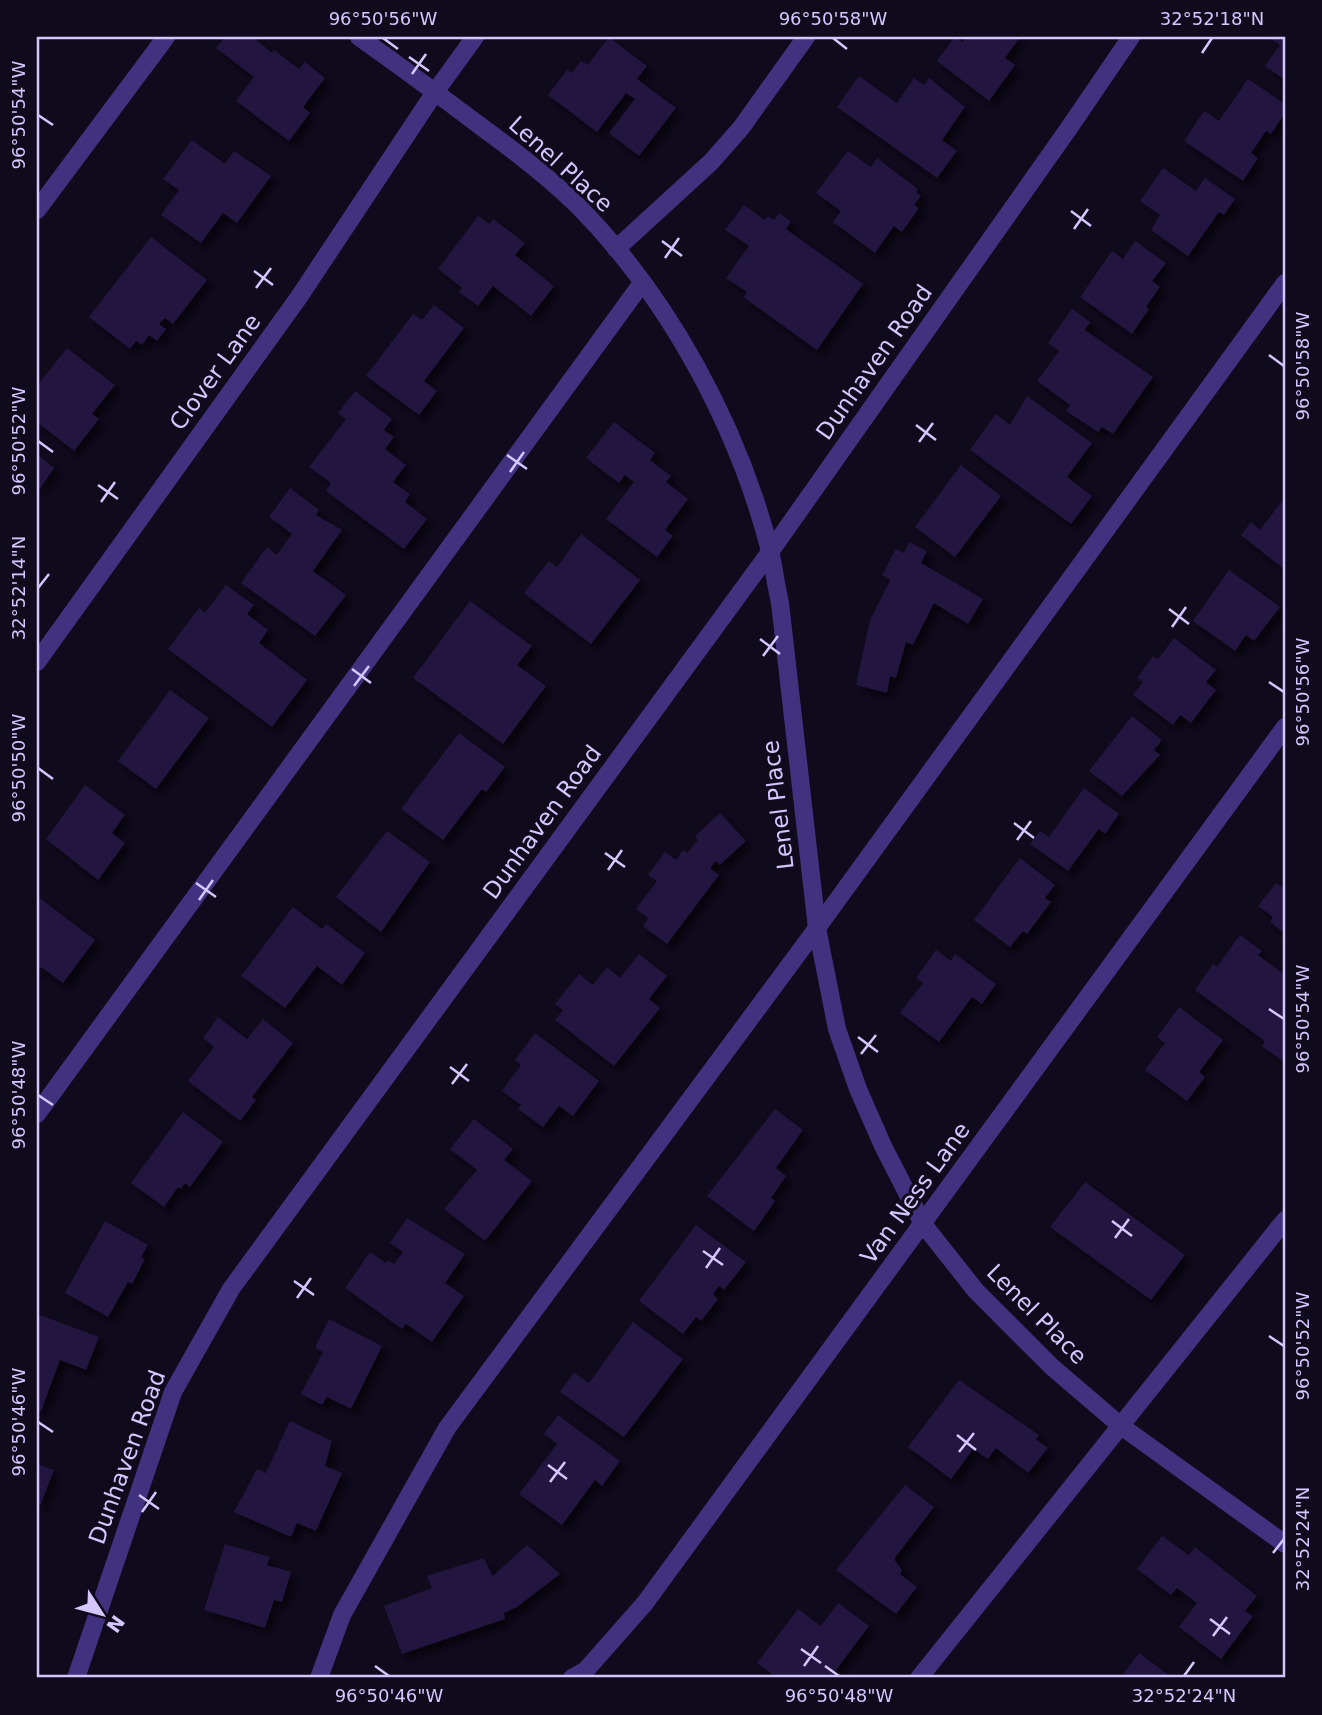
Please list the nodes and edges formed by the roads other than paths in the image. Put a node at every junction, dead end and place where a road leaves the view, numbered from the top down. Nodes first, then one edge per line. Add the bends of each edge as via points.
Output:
1 (166, 37) edge
2 (359, 37) edge
3 (475, 37) edge
4 (806, 37) edge
5 (1130, 37) edge
6 (435, 92) junction
7 (37, 210) edge
8 (616, 249) junction
9 (642, 283) junction
10 (1285, 283) edge
11 (770, 552) junction
12 (37, 662) edge
13 (1285, 727) edge
14 (817, 928) junction
15 (37, 1114) edge
16 (1285, 1220) edge
17 (923, 1224) junction
18 (1121, 1426) junction
19 (1285, 1545) edge
20 (82, 1677) edge
21 (319, 1678) edge
22 (572, 1678) edge
23 (919, 1678) edge

1 - 7 street
2 - 6 street, Lenel Place
3 - 6 street, Clover Lane
4 - 8 street via 711,162
5 - 11 street, Dunhaven Road
6 - 8 street, Lenel Place via 520,155 577,205
6 - 12 street, Clover Lane via 299,297
8 - 9 street, Lenel Place
9 - 11 street, Lenel Place via 672,324 710,392 748,480
9 - 15 street
10 - 14 street
11 - 14 street, Lenel Place via 780,603
11 - 20 street, Dunhaven Road via 231,1289 173,1392
13 - 17 street, Van Ness Lane
14 - 17 street, Lenel Place via 837,1029 858,1089
14 - 21 street via 447,1428 342,1615
16 - 18 street
17 - 18 street, Lenel Place via 976,1291 1052,1367
17 - 22 street, Van Ness Lane via 645,1604 586,1670
18 - 19 street, Lenel Place
18 - 23 street

